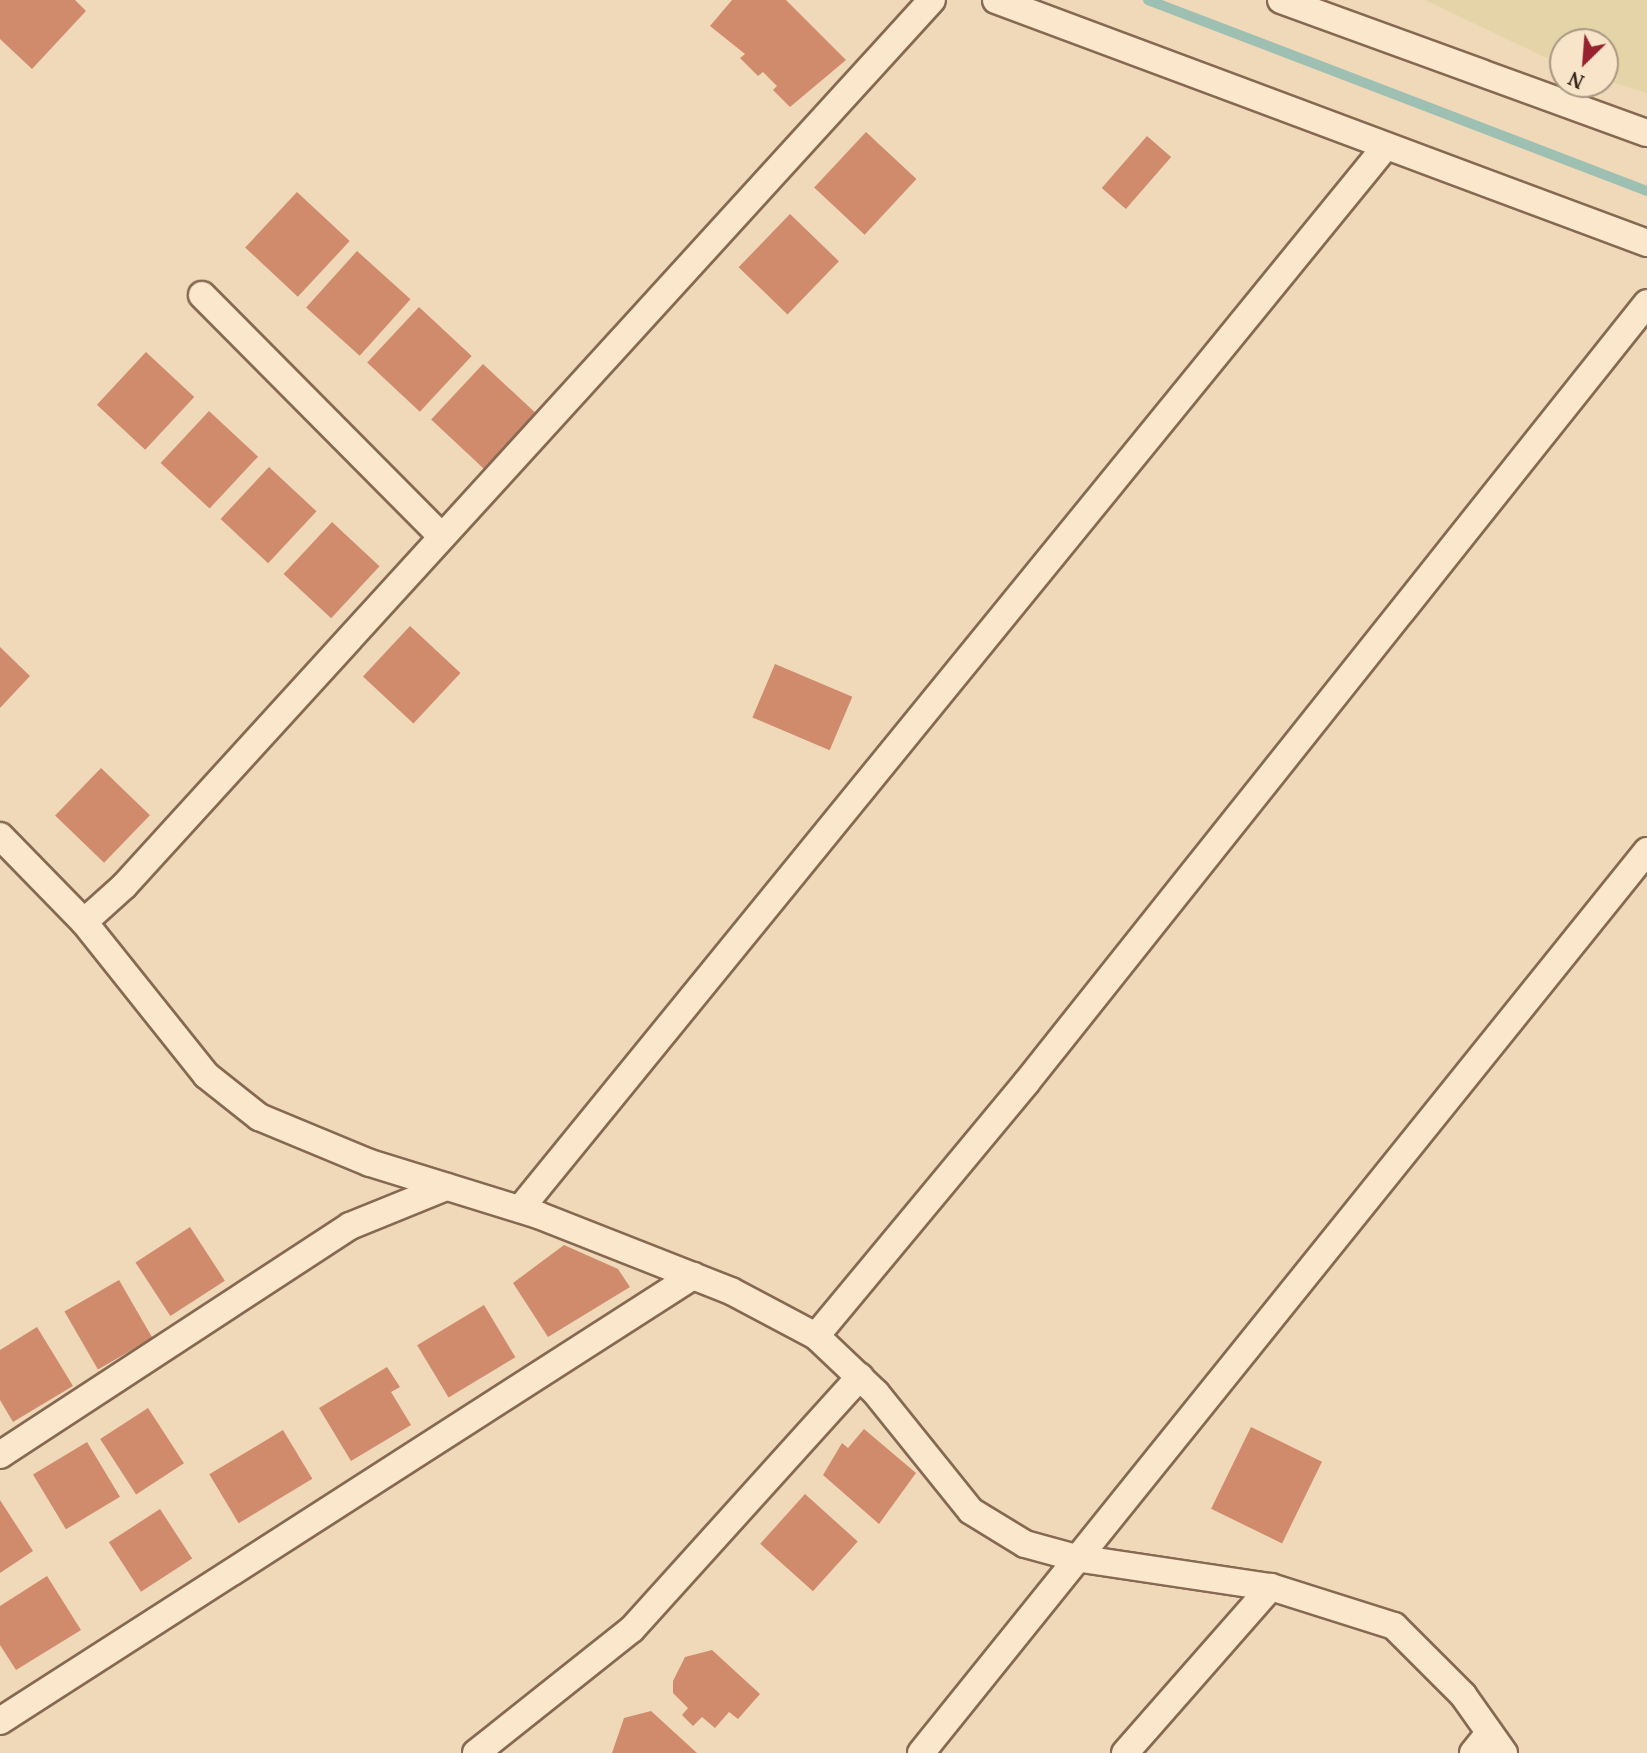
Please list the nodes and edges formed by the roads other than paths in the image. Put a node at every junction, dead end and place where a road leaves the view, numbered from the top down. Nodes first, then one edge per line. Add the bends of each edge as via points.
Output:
1 (932, 0) edge
2 (996, 0) edge
3 (1281, 0) edge
4 (1647, 133) edge
5 (1386, 146) junction
6 (1647, 243) edge
7 (202, 295) dead end
8 (1647, 303) edge
9 (440, 535) junction
10 (1, 839) edge
11 (1647, 851) edge
12 (84, 922) junction
13 (446, 1187) junction
14 (520, 1209) junction
15 (693, 1276) junction
16 (816, 1336) junction
17 (860, 1377) junction
18 (0, 1455) edge
19 (1076, 1558) junction
20 (1271, 1587) junction
21 (0, 1721) edge
22 (1497, 1743) edge
23 (476, 1753) edge
24 (921, 1753) edge
25 (1125, 1753) edge
26 (1473, 1753) edge

1 - 9 street
2 - 5 street
3 - 4 street
5 - 6 street
5 - 14 street
7 - 9 street
8 - 16 street via 1026,1083
9 - 12 street via 124,886
10 - 12 street
11 - 19 street
12 - 13 street via 206,1075 259,1117
13 - 14 street
13 - 18 street via 350,1226
14 - 15 street
15 - 16 street
15 - 21 street
16 - 17 street
17 - 19 street via 971,1511 1025,1544
17 - 23 street via 632,1629
19 - 20 street
19 - 24 street
20 - 22 street via 1394,1626 1463,1695
20 - 25 street
22 - 26 street

